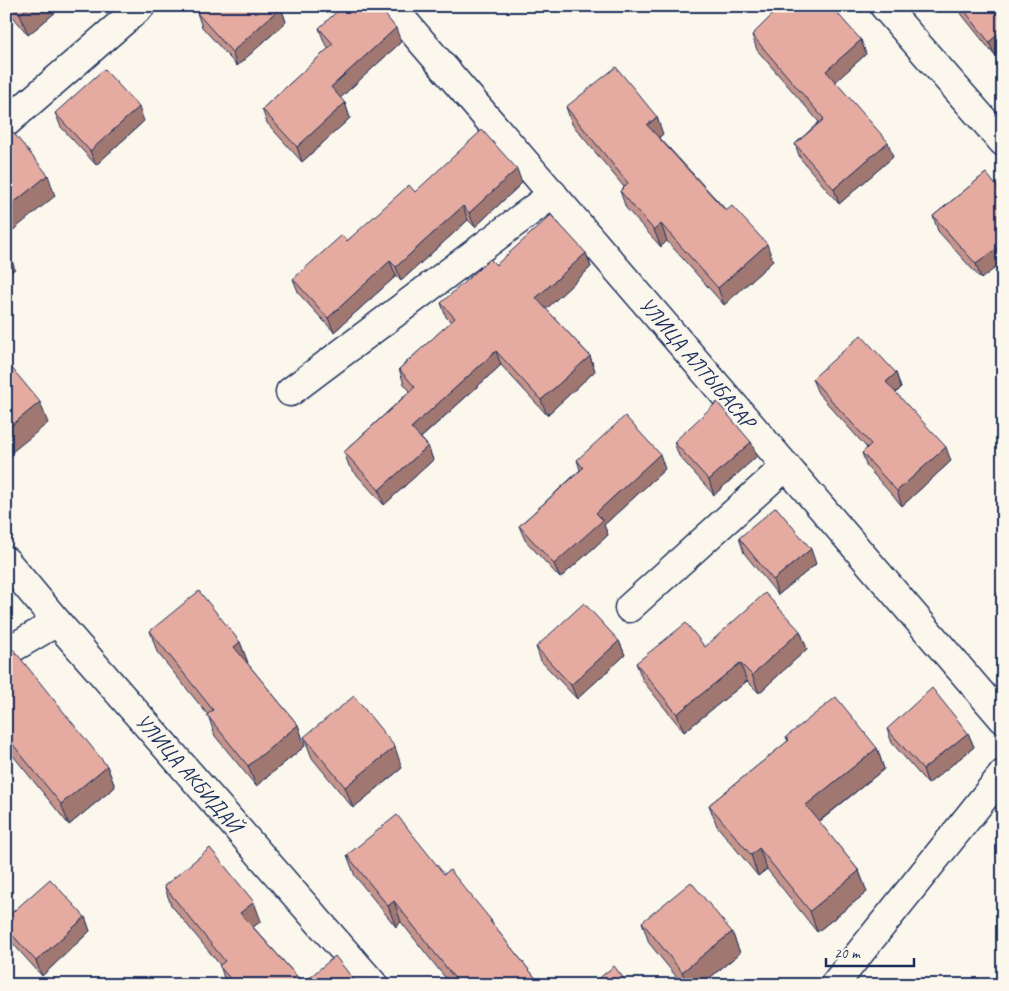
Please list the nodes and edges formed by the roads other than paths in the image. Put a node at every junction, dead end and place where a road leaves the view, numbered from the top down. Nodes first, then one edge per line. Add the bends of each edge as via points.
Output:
1 (141, 6) edge
2 (391, 6) edge
3 (884, 6) edge
4 (6, 123) edge
5 (1003, 142) edge
6 (552, 194) junction
7 (290, 392) dead end
8 (786, 466) junction
9 (6, 561) edge
10 (629, 608) dead end
11 (57, 622) junction
12 (6, 652) edge
13 (1003, 718) edge
14 (1003, 774) edge
15 (374, 985) edge
16 (834, 985) edge

1 - 4 street
2 - 6 street, УЛИЦА АЛТЫБАСАР
3 - 5 street
6 - 7 street
6 - 8 street, УЛИЦА АЛТЫБАСАР
8 - 10 street
8 - 13 street, УЛИЦА АЛТЫБАСАР
9 - 11 street, УЛИЦА АКБИДАЙ
11 - 12 street
11 - 15 street, УЛИЦА АКБИДАЙ
14 - 16 street

